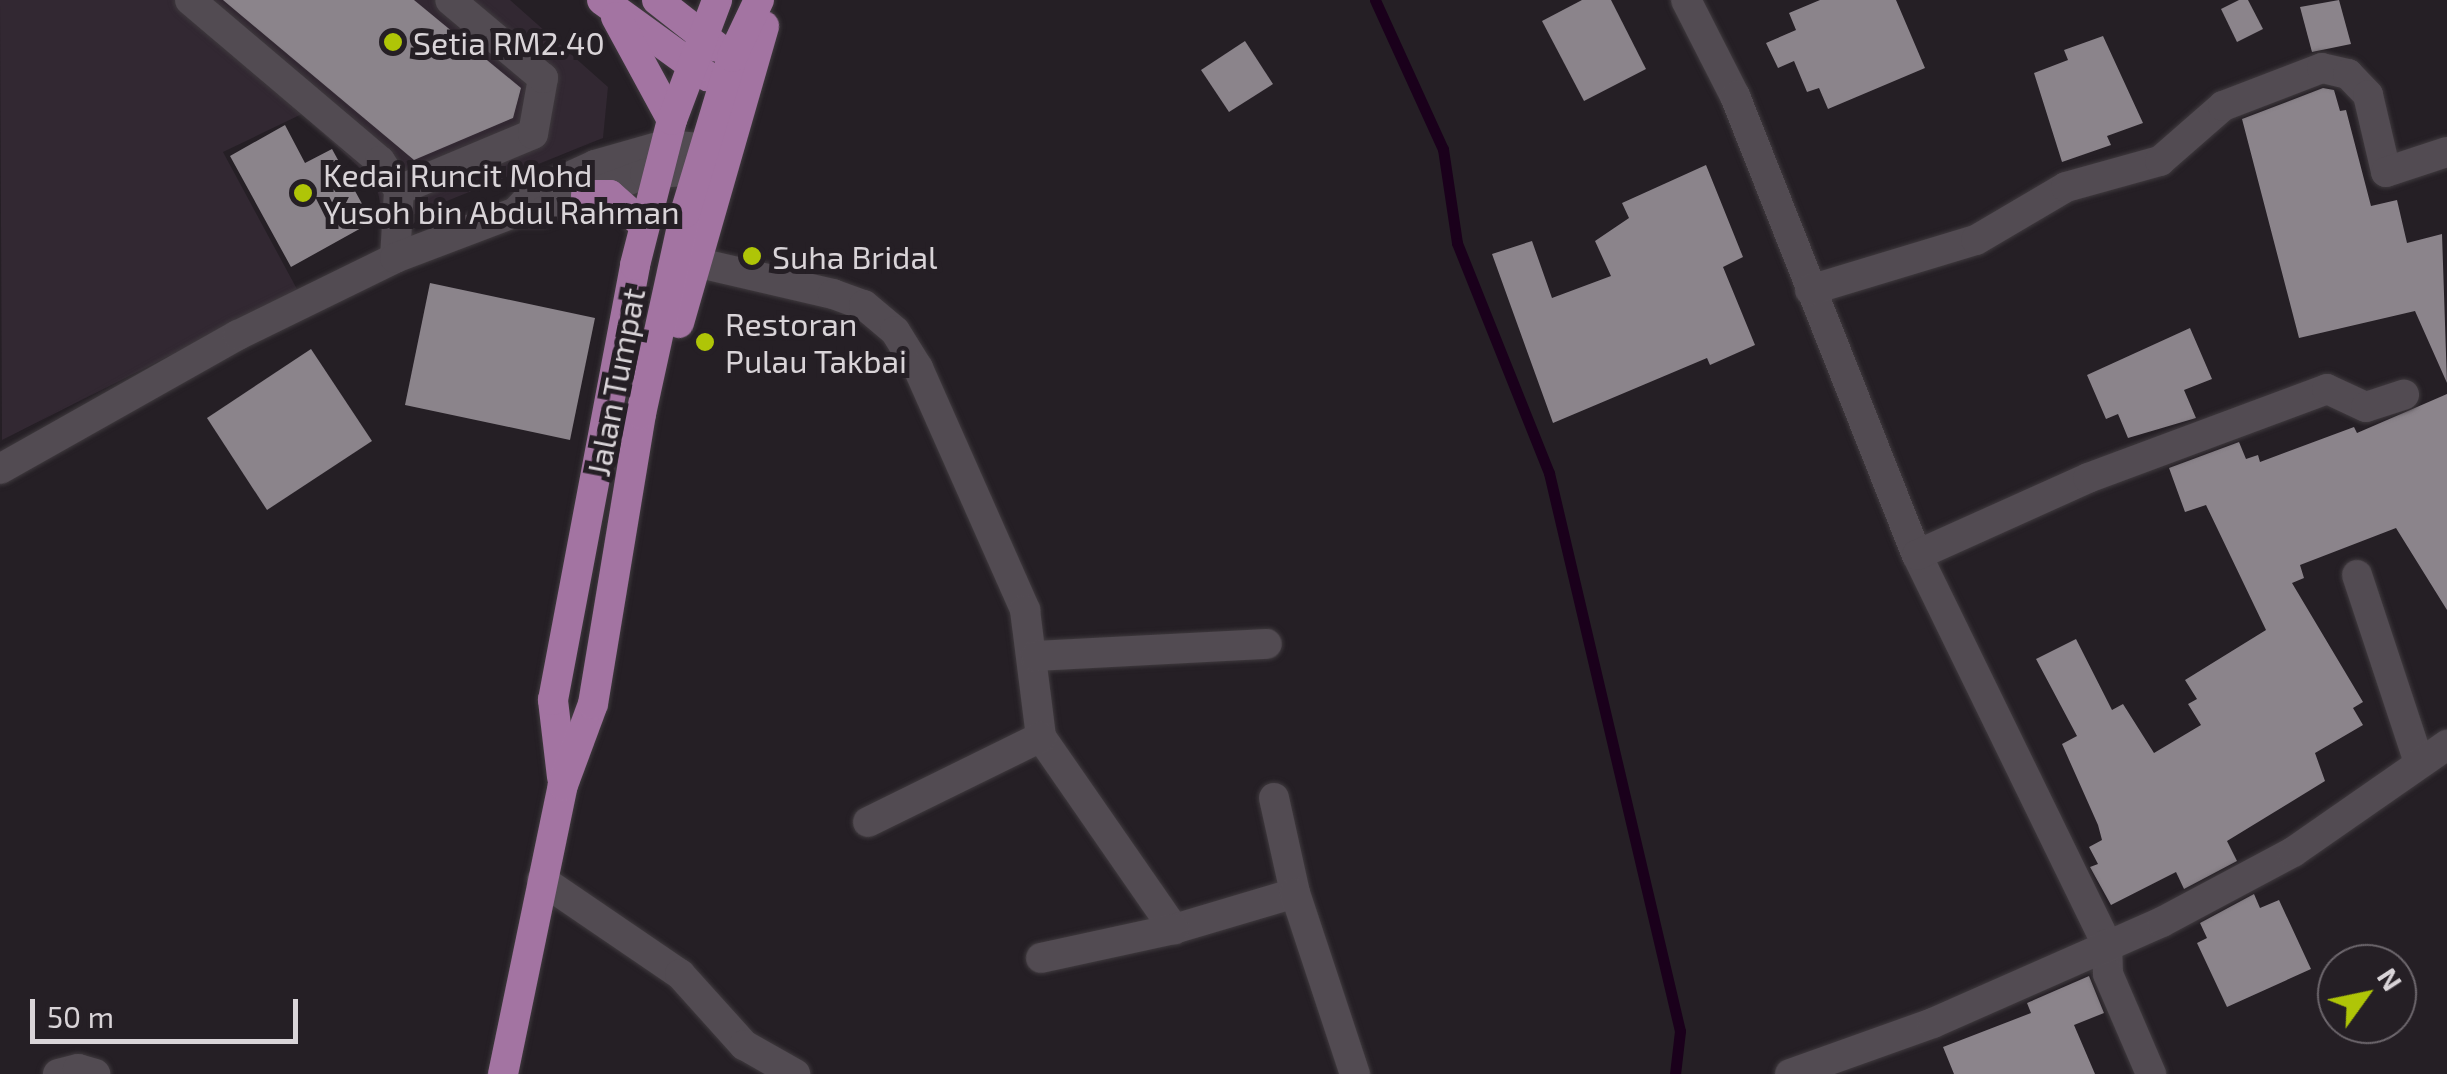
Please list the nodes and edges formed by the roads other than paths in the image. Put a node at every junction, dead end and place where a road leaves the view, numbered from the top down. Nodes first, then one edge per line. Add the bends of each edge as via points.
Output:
1 (190, 0) edge
2 (450, 0) edge
3 (657, 0) edge
4 (717, 0) edge
5 (759, 0) edge
6 (774, 0) edge
7 (1686, 0) edge
8 (606, 4) edge
9 (697, 52) junction
10 (728, 72) junction
11 (665, 146) junction
12 (2447, 152) edge
13 (700, 159) junction
14 (399, 190) junction
15 (586, 195) junction
16 (516, 212) junction
17 (644, 226) junction
18 (395, 258) junction
19 (698, 263) junction
20 (1810, 290) junction
21 (2404, 395) dead end
22 (641, 414) junction
23 (0, 469) edge
24 (1917, 555) junction
25 (2357, 575) dead end
26 (1267, 644) dead end
27 (1036, 656) junction
28 (1041, 737) junction
29 (2447, 746) edge
30 (2419, 762) junction
31 (563, 785) junction
32 (1274, 798) dead end
33 (868, 822) dead end
34 (542, 880) junction
35 (1295, 893) junction
36 (1174, 930) junction
37 (2107, 944) junction
38 (1041, 958) dead end
39 (58, 1074) edge
40 (95, 1074) edge
41 (503, 1074) edge
42 (794, 1074) edge
43 (1355, 1074) edge
44 (1790, 1074) edge
45 (2152, 1074) edge

1 - 14 street via 380,161
2 - 14 street via 543,78 533,134
3 - 9 main road
4 - 9 main road, Jalan Tumpat
5 - 10 main road, Jalan Tumpat
6 - 19 main road
7 - 20 street via 1735,96
8 - 9 main road
8 - 11 main road
9 - 10 main road
9 - 11 main road, Jalan Tumpat
10 - 13 main road, Jalan Tumpat
11 - 13 street
11 - 15 street
11 - 16 street via 534,192
11 - 17 main road, Jalan Tumpat
12 - 20 street via 2386,172 2368,95 2348,74 2322,68 2223,106 2160,161 2066,187 1976,240
13 - 22 main road, Jalan Tumpat
14 - 18 street
15 - 16 street via 542,212
15 - 17 main road via 610,195
16 - 18 street
17 - 31 main road, Jalan Tumpat via 552,700
18 - 23 street via 238,336
19 - 22 main road
19 - 27 street via 833,294 864,305 894,332 994,536
20 - 24 street
21 - 24 street via 2366,407 2327,388 2088,478
22 - 31 main road, Jalan Tumpat via 593,704
24 - 37 street
25 - 30 street
26 - 27 street
27 - 28 street
28 - 33 street
28 - 36 street
29 - 30 street
30 - 37 street via 2293,852
31 - 34 main road, Jalan Tumpat
32 - 35 street
34 - 41 main road, Jalan Tumpat
34 - 42 street via 680,974 744,1045
35 - 36 street
35 - 43 street
36 - 38 street
37 - 44 street via 2074,966
37 - 45 street via 2108,974
39 - 40 street via 78,1068

